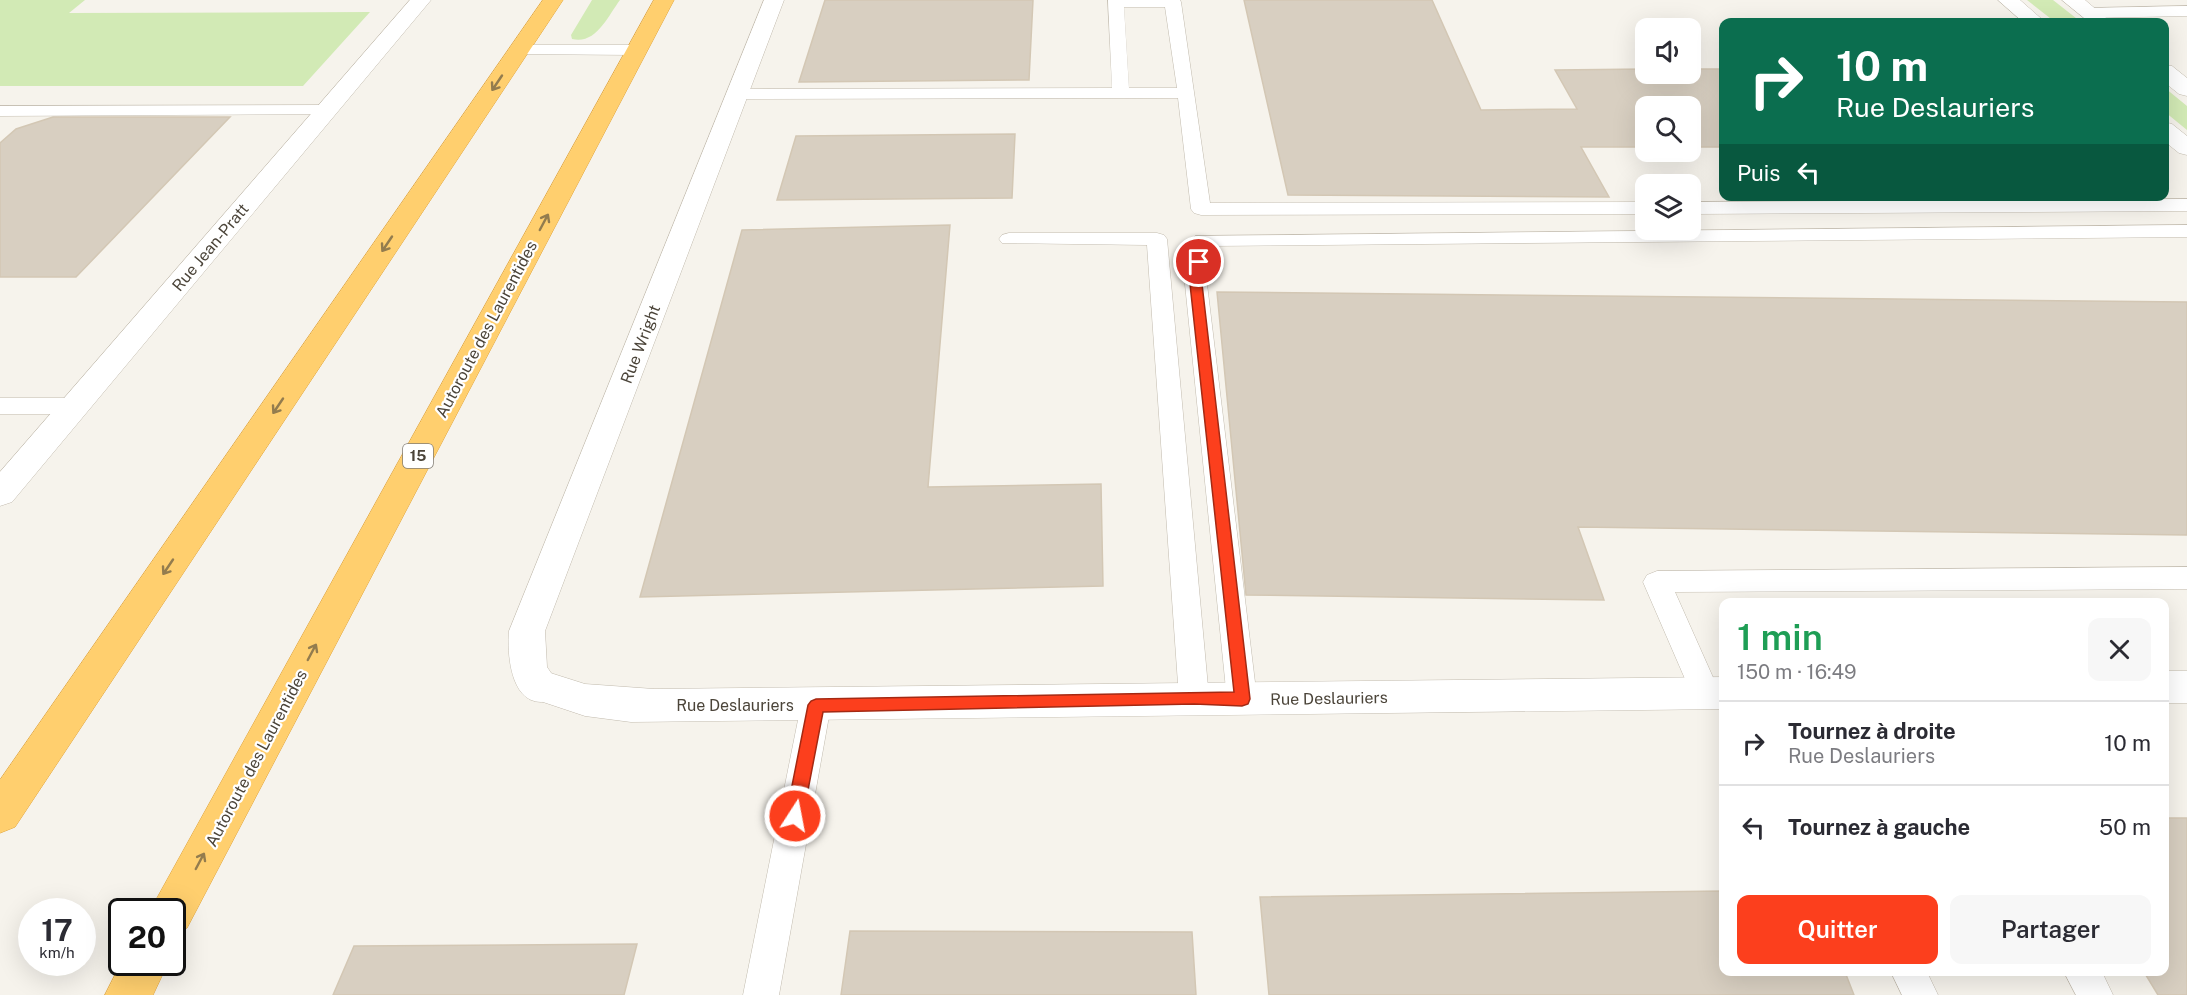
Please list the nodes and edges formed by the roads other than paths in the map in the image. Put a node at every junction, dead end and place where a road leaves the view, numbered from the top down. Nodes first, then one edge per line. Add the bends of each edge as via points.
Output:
1 (421, 0) edge
2 (553, 0) edge
3 (664, 0) edge
4 (774, 0) edge
5 (2008, 0) edge
6 (2072, 0) edge
7 (1116, 1) edge
8 (1173, 1) edge
9 (2187, 11) edge
10 (2030, 18) edge
11 (2095, 18) edge
12 (520, 50) junction
13 (636, 50) junction
14 (2169, 75) edge
15 (2187, 89) edge
16 (1186, 93) junction
17 (737, 94) junction
18 (1121, 94) junction
19 (327, 110) junction
20 (0, 111) edge
21 (2169, 133) edge
22 (2187, 148) edge
23 (2187, 205) edge
24 (1635, 208) edge
25 (1701, 208) edge
26 (2187, 231) edge
27 (1009, 240) dead end
28 (0, 406) edge
29 (75, 406) junction
30 (0, 494) edge
31 (2187, 578) edge
32 (542, 686) joint
33 (2169, 687) edge
34 (2187, 687) edge
35 (1714, 693) edge
36 (1194, 698) junction
37 (1242, 699) junction
38 (816, 705) junction
39 (0, 814) edge
40 (180, 898) edge
41 (139, 976) edge
42 (1912, 976) edge
43 (2084, 976) edge
44 (128, 995) edge
45 (761, 995) edge
46 (1920, 995) edge
47 (2095, 995) edge

1 - 19 street, Rue Jean-Pratt
2 - 12 highway
3 - 13 highway, Autoroute des Laurentides / 15
4 - 17 street, Rue Wright
5 - 10 street
6 - 11 street
7 - 8 lane
7 - 18 lane
8 - 16 lane
9 - 11 lane
12 - 13 lane
12 -> 39 highway
40 -> 13 highway, Autoroute des Laurentides / 15
14 - 15 street
16 - 18 lane
16 - 24 lane via 1201,209
17 - 18 lane
17 - 32 street, Rue Wright via 527,631 528,667 532,678
19 - 20 lane
19 - 29 street, Rue Jean-Pratt
21 - 22 street
23 - 25 lane
26 - 37 lane via 1202,240 1196,284
27 - 36 lane via 1156,239
28 - 29 lane
29 - 30 street, Rue Jean-Pratt
31 - 35 lane via 1657,582
32 - 38 street, Rue Deslauriers via 592,703
33 - 34 street
35 - 37 street, Rue Deslauriers
36 - 37 street, Rue Deslauriers
36 - 38 street, Rue Deslauriers
38 - 45 lane
41 - 44 highway
42 - 46 lane
43 - 47 lane

